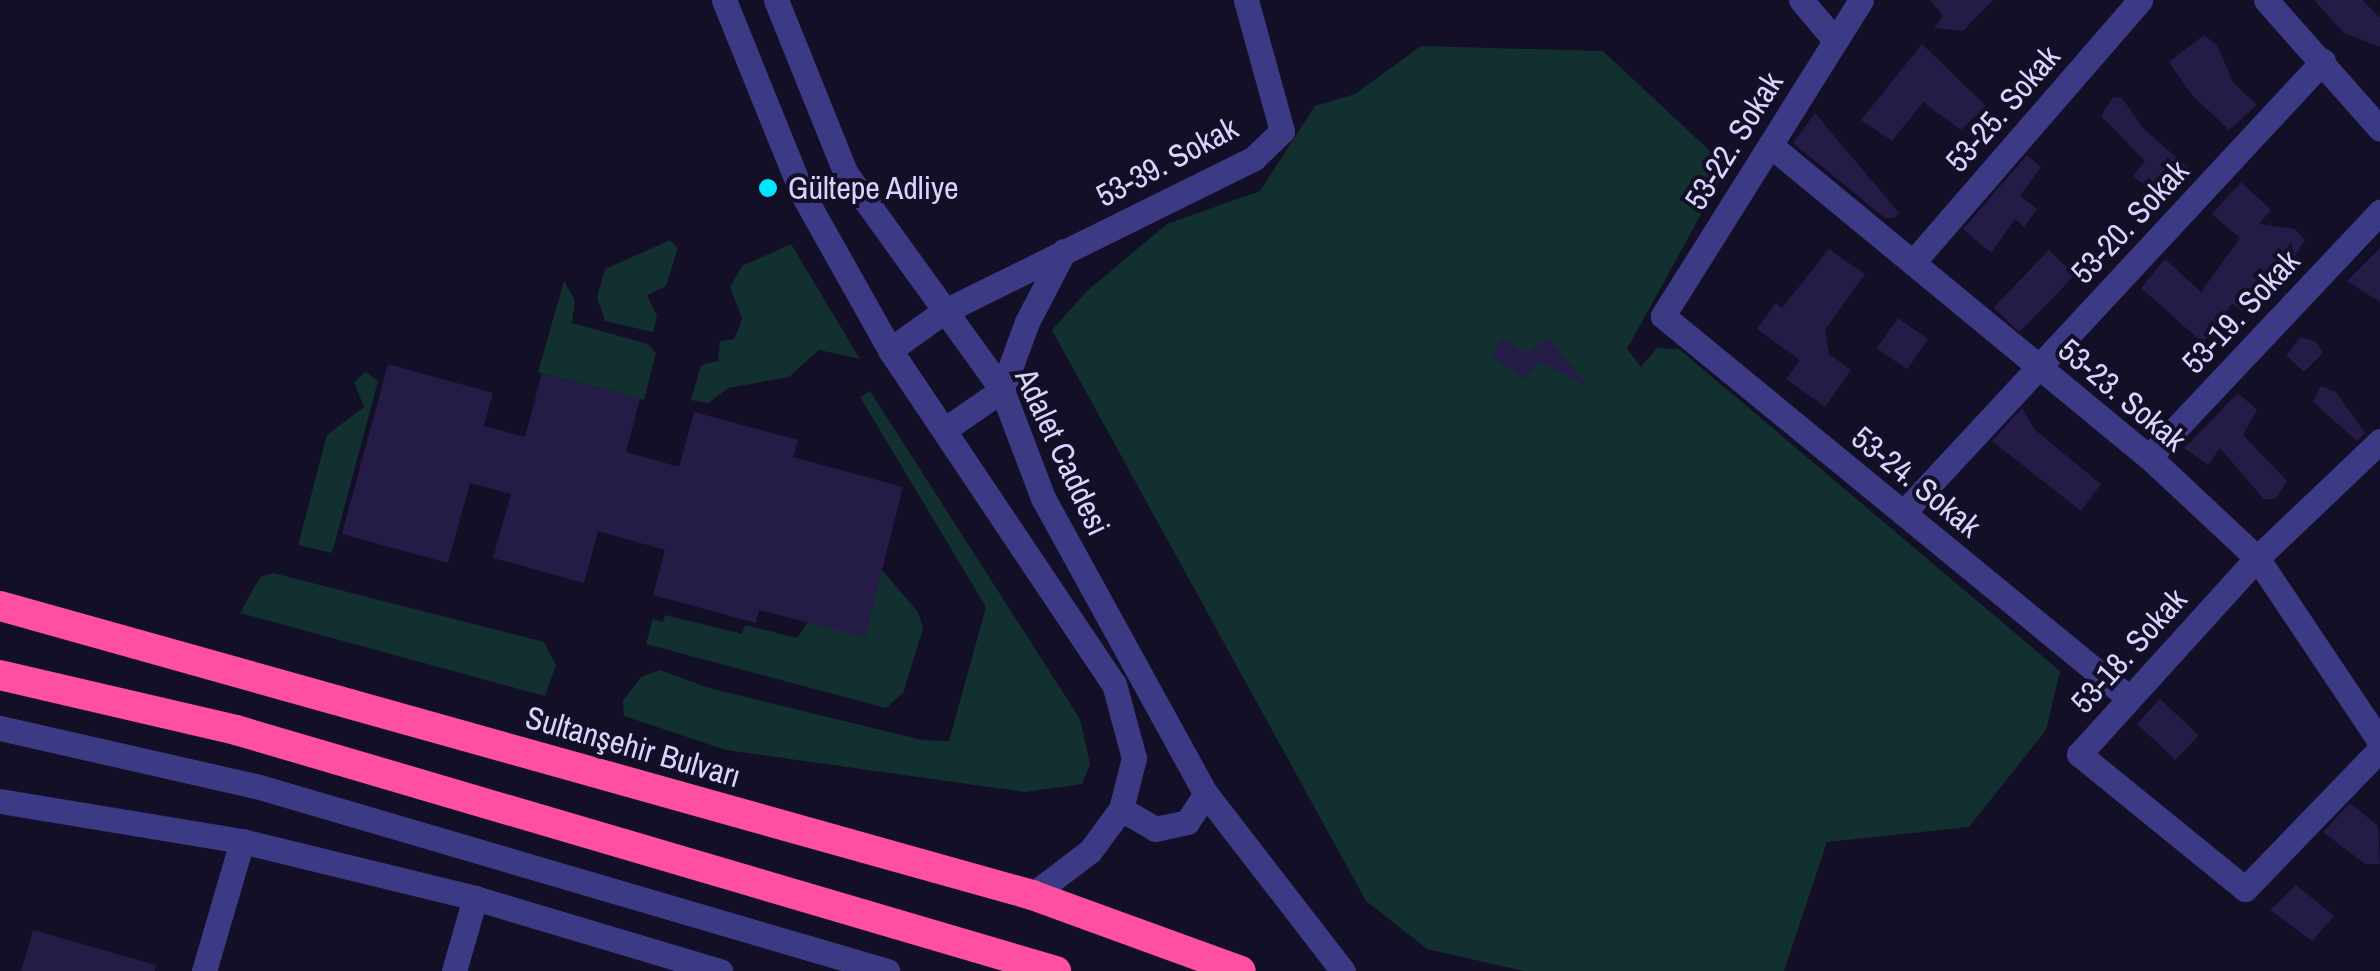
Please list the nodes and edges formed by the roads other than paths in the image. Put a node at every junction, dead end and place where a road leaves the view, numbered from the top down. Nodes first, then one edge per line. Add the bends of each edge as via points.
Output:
1 (724, 0) edge
2 (776, 0) edge
3 (1246, 0) edge
4 (1801, 0) edge
5 (1861, 0) edge
6 (2140, 0) edge
7 (2266, 0) edge
8 (1835, 40) junction
9 (2323, 61) junction
10 (2380, 128) edge
11 (1770, 145) junction
12 (2380, 212) edge
13 (1064, 251) junction
14 (1916, 260) junction
15 (943, 312) junction
16 (1662, 316) joint
17 (890, 350) junction
18 (2038, 369) junction
19 (1002, 390) junction
20 (944, 430) junction
21 (2380, 442) edge
22 (2149, 457) junction
23 (1903, 514) junction
24 (2257, 558) junction
25 (0, 606) edge
26 (0, 675) edge
27 (2128, 698) junction
28 (0, 728) edge
29 (2380, 746) edge
30 (1206, 794) junction
31 (0, 801) edge
32 (1122, 809) junction
33 (242, 841) junction
34 (1032, 895) junction
35 (475, 898) junction
36 (204, 971) edge
37 (454, 971) edge
38 (720, 971) edge
39 (887, 971) edge
40 (1056, 971) edge
41 (1241, 971) edge
42 (1343, 971) edge

1 - 17 street via 802,193
2 - 15 street, Adalet Caddesi via 845,172
3 - 13 street, 53-39. Sokak via 1282,131 1254,158
4 - 8 street
5 - 8 street, 53-22. Sokak
6 - 14 street, 53-25. Sokak
7 - 9 street
8 - 11 street, 53-22. Sokak
9 - 10 street
9 - 18 street, 53-20. Sokak
11 - 14 street, 53-23. Sokak
11 - 16 street, 53-22. Sokak
12 - 22 street, 53-19. Sokak
13 - 15 street, 53-39. Sokak
13 - 19 street
14 - 18 street, 53-23. Sokak
15 - 17 street, 53-39. Sokak
15 - 19 street, Adalet Caddesi
16 - 23 street, 53-24. Sokak
17 - 20 street
18 - 22 street, 53-23. Sokak
18 - 23 street, 53-20. Sokak
19 - 20 street
19 - 30 street, Adalet Caddesi via 1042,498
20 - 32 street via 1114,684 1134,758
21 - 24 street, 53-18. Sokak
22 - 24 street, 53-23. Sokak
23 - 27 street, 53-24. Sokak
24 - 27 street, 53-18. Sokak
24 - 29 street, 53-23. Sokak
25 - 34 highway, Sultanşehir Bulvarı
26 - 40 highway via 236,730
27 - 29 street, 53-18. Sokak via 2080,754 2245,889
28 - 39 street via 256,786
30 - 32 street via 1186,822 1155,829
30 - 42 street, Adalet Caddesi
31 - 33 street
32 - 34 street via 1090,851
33 - 35 street
33 - 36 street
34 - 41 highway, Sultanşehir Bulvarı
35 - 37 street
35 - 38 street

